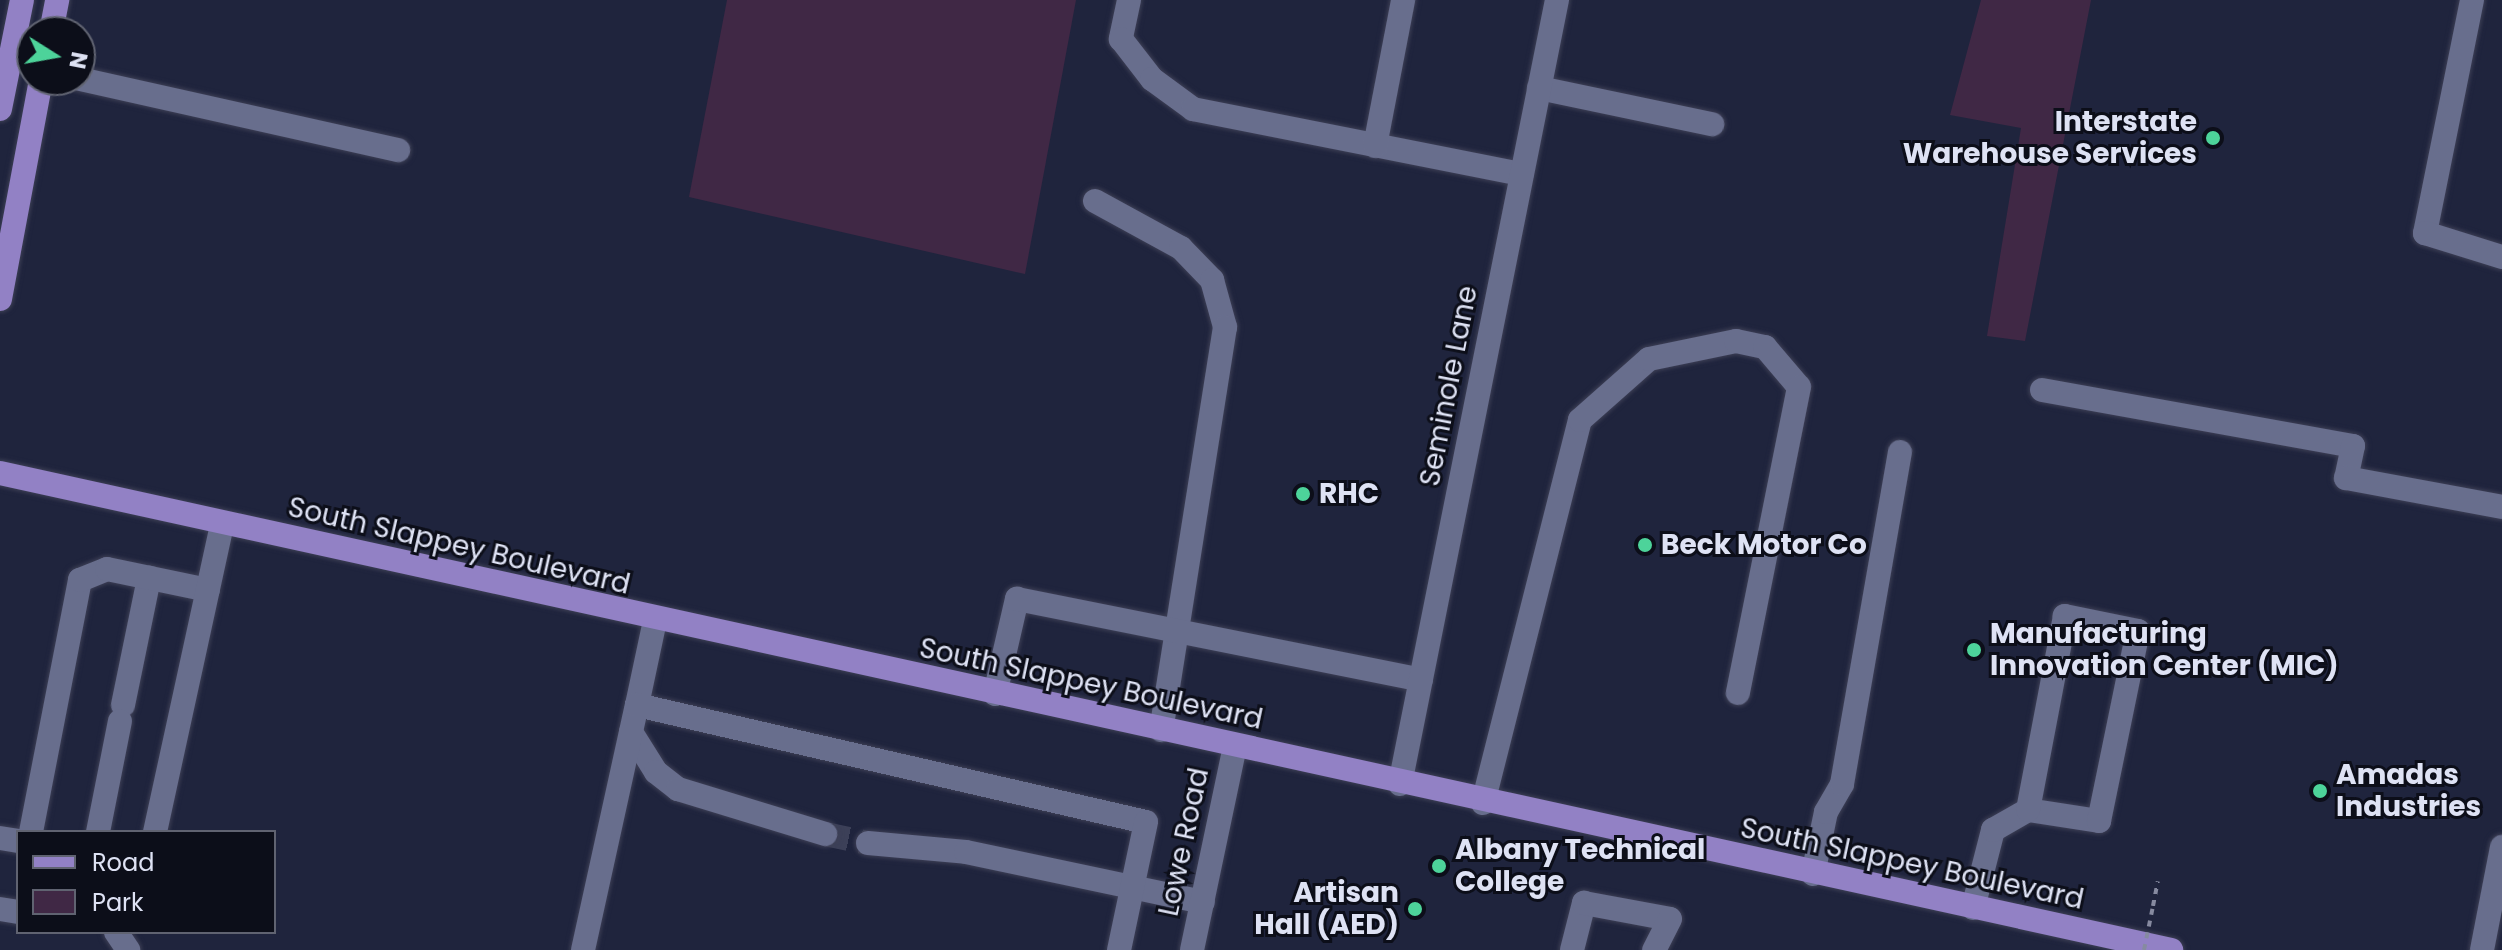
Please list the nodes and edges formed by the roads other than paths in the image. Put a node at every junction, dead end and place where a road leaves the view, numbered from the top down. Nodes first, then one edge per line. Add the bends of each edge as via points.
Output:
1 (22, 0) edge
2 (1129, 0) edge
3 (1403, 0) edge
4 (1557, 0) edge
5 (2472, 0) edge
6 (96, 83) edge
7 (1539, 88) junction
8 (38, 96) edge
9 (0, 109) edge
10 (1712, 124) dead end
11 (1375, 146) junction
12 (398, 150) dead end
13 (1522, 174) junction
14 (1095, 201) dead end
15 (2502, 257) edge
16 (0, 299) edge
17 (2042, 390) dead end
18 (1900, 452) dead end
19 (0, 473) edge
20 (2502, 507) edge
21 (222, 524) junction
22 (149, 578) junction
23 (208, 590) junction
24 (655, 620) junction
25 (1178, 634) junction
26 (1421, 680) junction
27 (1738, 693) dead end
28 (995, 694) junction
29 (637, 705) junction
30 (1161, 730) junction
31 (631, 732) junction
32 (1235, 746) junction
33 (1400, 784) junction
34 (1483, 803) junction
35 (2028, 810) junction
36 (31, 830) edge
37 (98, 830) edge
38 (155, 830) edge
39 (825, 834) tunnel mouth
40 (868, 843) tunnel mouth
41 (2502, 847) edge
42 (1813, 874) junction
43 (1132, 888) junction
44 (1203, 902) junction
45 (1973, 908) junction
46 (583, 950) edge
47 (1119, 950) edge
48 (1192, 950) edge
49 (1572, 950) edge
50 (1654, 950) edge
51 (2171, 950) edge
52 (2482, 950) edge

1 - 9 main road
2 - 11 street via 1121,39 1152,79 1193,109
3 - 11 street
4 - 7 street, Seminole Lane
5 - 15 street via 2425,233
6 - 12 street
7 - 10 street
7 - 13 street, Seminole Lane
8 - 16 main road
11 - 13 street
13 - 26 street, Seminole Lane
14 - 25 street via 1181,248 1212,280 1225,327
17 - 20 street via 2353,446 2346,478
18 - 42 street via 1842,784 1826,812
19 - 21 main road, South Slappey Boulevard
21 - 23 street
21 - 24 main road, South Slappey Boulevard
22 - 23 street
22 - 36 street via 107,569 80,580
22 - 37 street
23 - 38 street
24 - 28 main road, South Slappey Boulevard
24 - 29 street
25 - 26 street
25 - 28 street via 1017,599
25 - 30 street
26 - 33 street, Seminole Lane
27 - 34 street via 1799,387 1765,347 1736,341 1649,359 1580,420
28 - 30 main road, South Slappey Boulevard
29 - 31 street
29 - 43 street via 1146,822
30 - 32 main road, South Slappey Boulevard
31 - 39 street via 656,772 678,789
31 - 46 street
32 - 33 main road, South Slappey Boulevard
32 - 44 street, Lowe Road
33 - 34 main road, South Slappey Boulevard
34 - 42 main road, South Slappey Boulevard
35 - 35 street via 2099,821 2138,631 2065,616
35 - 45 street via 1993,830
40 - 43 street via 966,852
41 - 52 street
42 - 45 main road, South Slappey Boulevard
43 - 44 street
43 - 47 street
44 - 48 street, Lowe Road
45 - 51 main road, South Slappey Boulevard
49 - 50 street via 1584,903 1670,919

